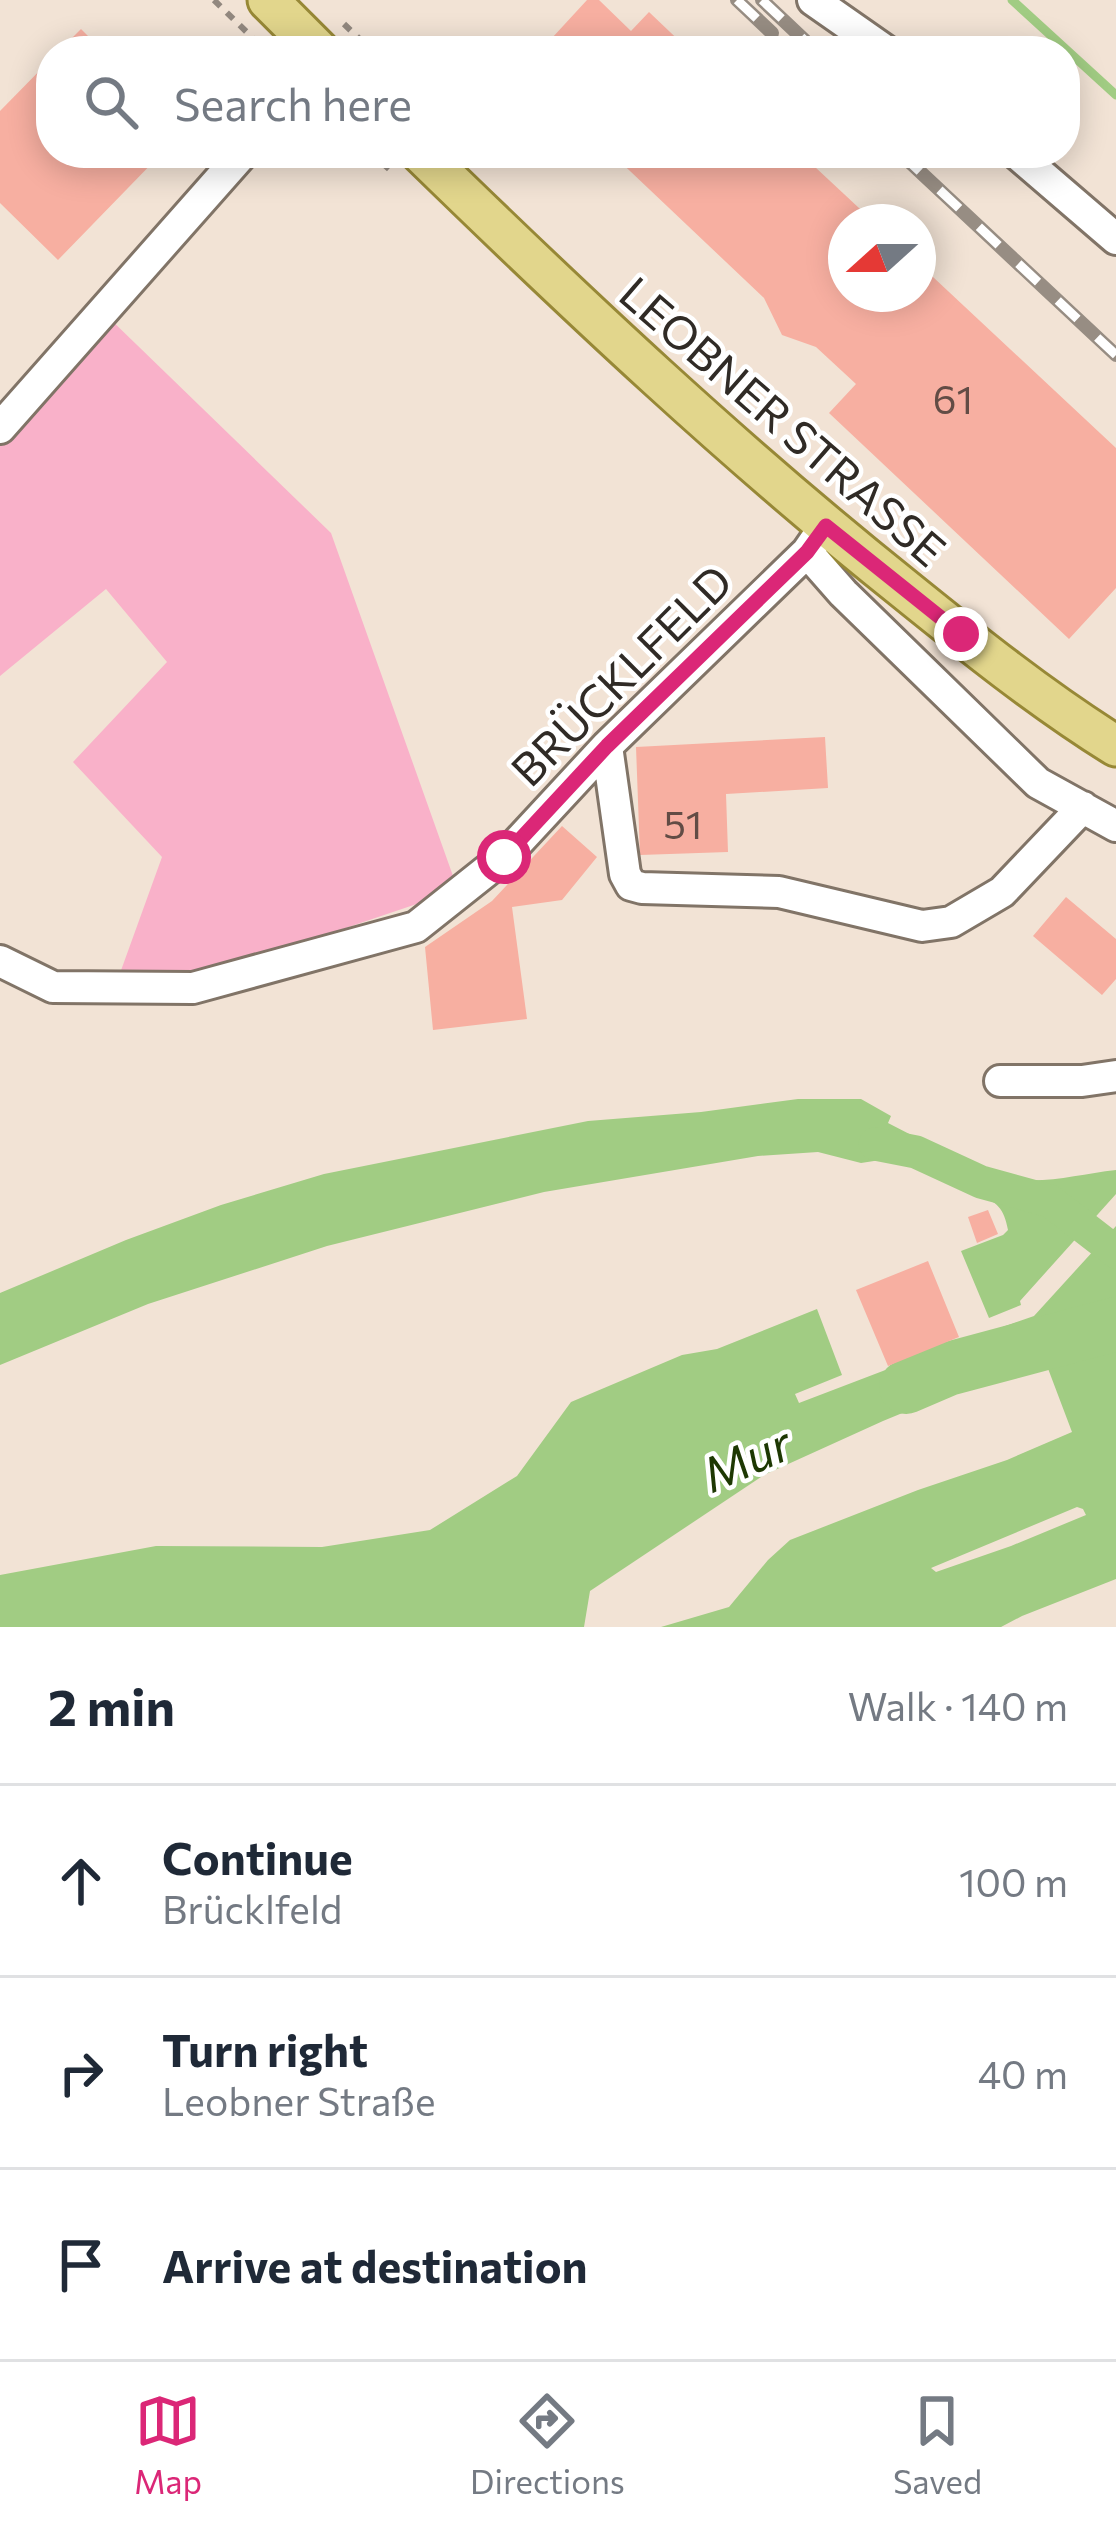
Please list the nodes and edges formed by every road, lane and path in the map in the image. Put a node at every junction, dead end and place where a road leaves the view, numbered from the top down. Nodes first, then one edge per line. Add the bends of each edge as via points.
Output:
1 (214, 0) edge
2 (268, 0) edge
3 (813, 0) edge
4 (251, 36) edge
5 (304, 36) edge
6 (865, 36) edge
7 (229, 168) edge
8 (437, 168) edge
9 (1034, 168) edge
10 (1116, 238) edge
11 (0, 428) edge
12 (816, 539) junction
13 (1109, 742) edge
14 (607, 746) junction
15 (1083, 807) junction
16 (1116, 826) edge
17 (0, 961) edge
18 (1116, 1076) edge
19 (1000, 1081) dead end

1 - 4 path
2 - 5 main road
3 - 6 street
7 - 11 street
8 - 12 main road, LEOBNER STRASSE
9 - 10 street
12 - 13 main road, LEOBNER STRASSE
12 - 14 street, BRÜCKLFELD
12 - 15 street via 843,593 1038,783
14 - 15 street via 632,885 779,892 922,926 951,922 1002,892
14 - 17 street, BRÜCKLFELD via 504,857 416,927 194,988 53,987
15 - 16 street
18 - 19 street

